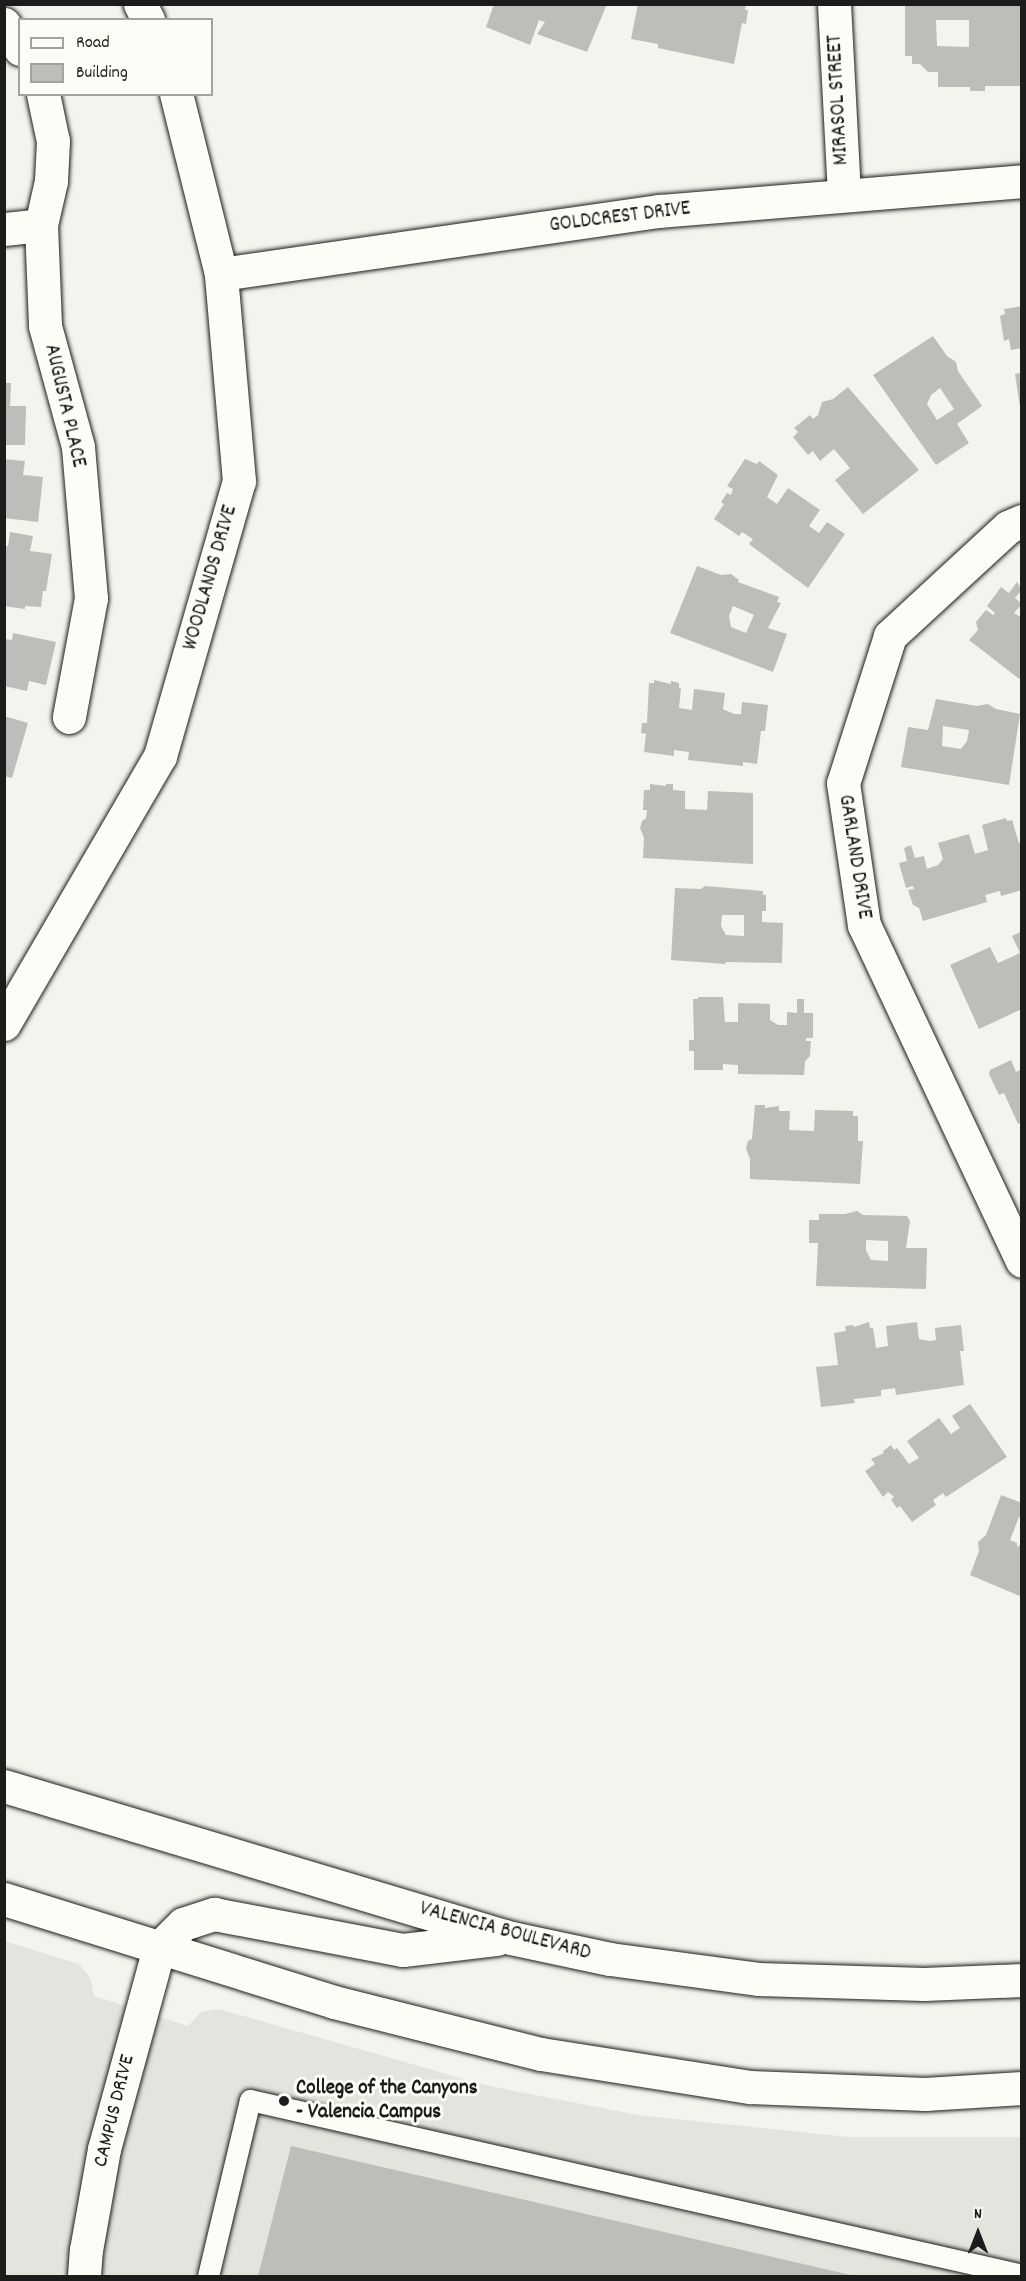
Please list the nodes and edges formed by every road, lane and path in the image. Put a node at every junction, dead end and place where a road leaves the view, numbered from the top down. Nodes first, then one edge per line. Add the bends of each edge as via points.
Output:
1 (140, 4) edge
2 (834, 4) edge
3 (147, 18) edge
4 (4, 24) edge
5 (18, 46) edge
6 (43, 96) edge
7 (176, 96) edge
8 (1022, 181) edge
9 (844, 195) junction
10 (41, 225) junction
11 (4, 229) edge
12 (221, 274) junction
13 (1022, 522) edge
14 (69, 717) dead end
15 (4, 1024) edge
16 (1022, 1261) edge
17 (4, 1786) edge
18 (4, 1899) edge
19 (510, 1938) junction
20 (159, 1947) junction
21 (1022, 1980) edge
22 (1022, 2088) edge
23 (1022, 2275) edge
24 (84, 2277) edge
25 (208, 2277) edge

1 - 3 street
2 - 9 street, MIRASOL STREET
4 - 5 street
6 - 10 street, AUGUSTA PLACE via 53,141 51,181
7 - 12 street, WOODLANDS DRIVE
8 - 9 street, GOLDCREST DRIVE
9 - 12 street, GOLDCREST DRIVE via 658,211
10 - 11 street
10 - 14 street, AUGUSTA PLACE via 45,326 78,447 91,598
12 - 15 street, WOODLANDS DRIVE via 239,481 164,745
13 - 16 street, GARLAND DRIVE via 1008,527 890,636 843,783 864,926
17 - 19 street, VALENCIA BOULEVARD
18 - 20 street
19 - 20 street via 403,1950 214,1914 183,1924
19 - 21 street, VALENCIA BOULEVARD via 610,1959 758,1979 924,1984
20 - 22 street via 334,2002 541,2054 750,2087 925,2094
20 - 24 street, CAMPUS DRIVE via 104,2149
23 - 25 lane via 250,2100

